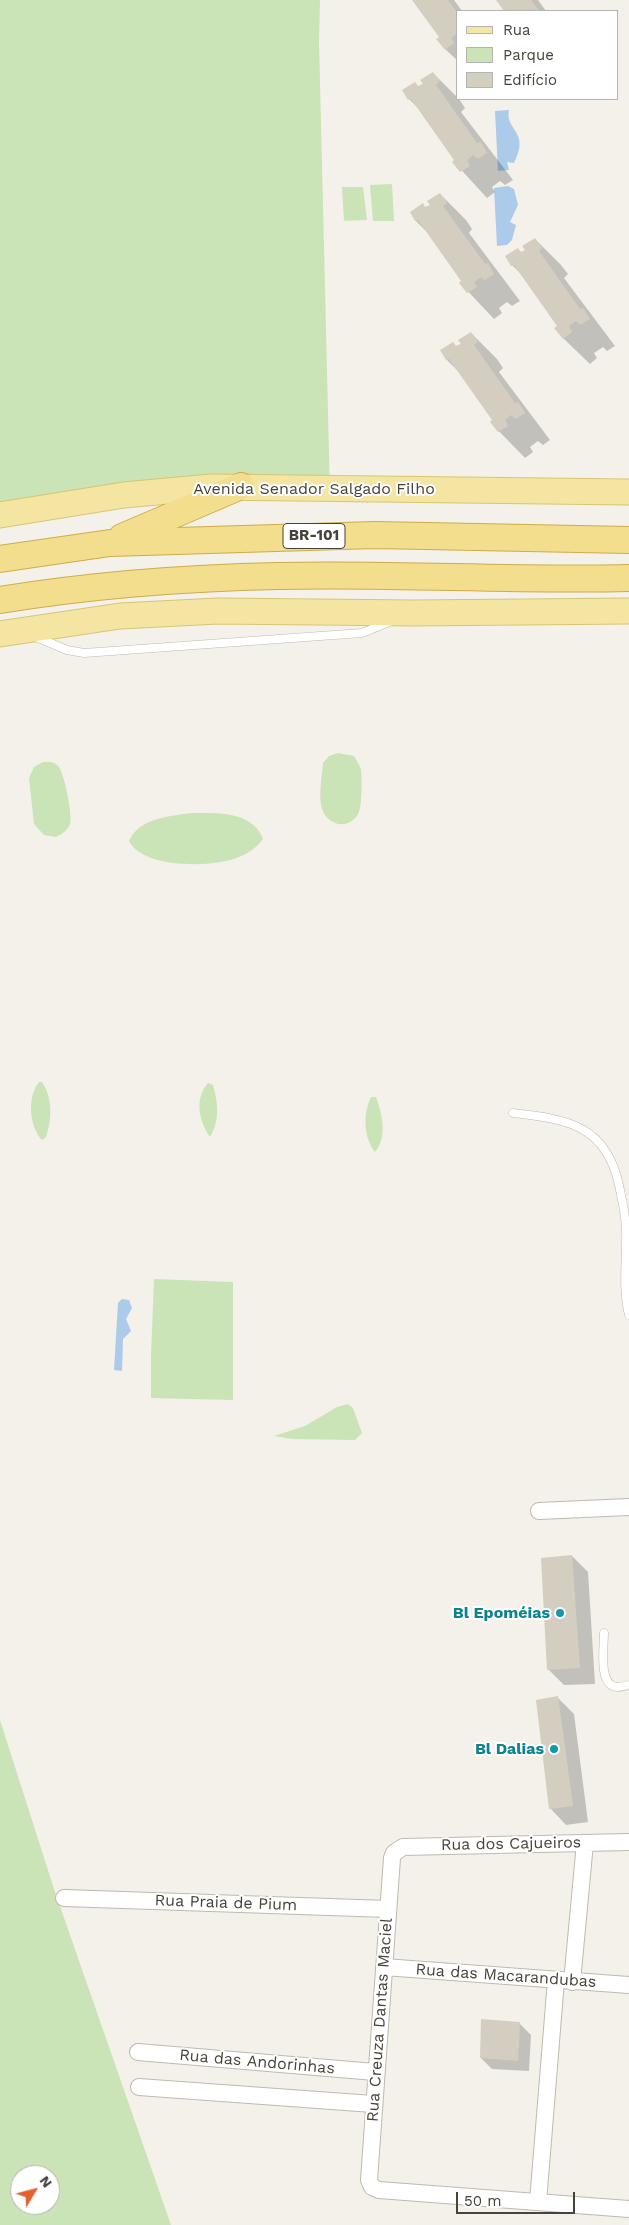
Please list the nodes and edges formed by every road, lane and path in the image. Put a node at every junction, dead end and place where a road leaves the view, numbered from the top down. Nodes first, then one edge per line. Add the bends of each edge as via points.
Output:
1 (241, 486) junction
2 (629, 492) edge
3 (0, 515) edge
4 (629, 540) edge
5 (110, 542) junction
6 (0, 559) edge
7 (629, 578) edge
8 (0, 600) edge
9 (629, 611) edge
10 (414, 613) junction
11 (10, 632) edge
12 (513, 1113) dead end
13 (629, 1315) edge
14 (629, 1507) edge
15 (539, 1511) dead end
16 (604, 1633) dead end
17 (629, 1685) edge
18 (585, 1842) junction
19 (629, 1842) edge
20 (394, 1853) joint
21 (64, 1898) dead end
22 (388, 1909) junction
23 (384, 1968) junction
24 (564, 1981) junction
25 (629, 1985) edge
26 (138, 2052) dead end
27 (375, 2072) junction
28 (139, 2087) dead end
29 (373, 2104) junction
30 (538, 2202) junction
31 (629, 2209) edge

1 - 2 main road, Avenida Senador Salgado Filho
1 - 3 main road, Avenida Senador Salgado Filho via 124,494
1 - 5 highway
4 - 5 highway, BR-101 via 375,534
5 - 6 highway, BR-101
7 - 8 highway via 210,578 58,590
9 - 10 main road
10 - 11 main road via 218,611 120,616
10 - 11 lane via 362,633 84,652 67,650
12 - 13 lane via 571,1123 600,1142 610,1156 621,1194 626,1229 625,1290
14 - 15 street
16 - 17 lane via 604,1676 616,1687
18 - 19 street, Rua dos Cajueiros
18 - 20 street, Rua dos Cajueiros via 403,1847
18 - 24 street
20 - 22 street, Rua Creuza Dantas Maciel
21 - 22 street, Rua Praia de Pium
22 - 23 street, Rua Creuza Dantas Maciel
23 - 24 street, Rua das Macarandubas
23 - 27 street, Rua Creuza Dantas Maciel
24 - 25 street, Rua das Macarandubas
24 - 30 street
26 - 27 street, Rua das Andorinhas
27 - 29 street, Rua Creuza Dantas Maciel
28 - 29 street, Rua das Andorinhas
29 - 30 street, Rua Creuza Dantas Maciel via 369,2180 372,2187
30 - 31 street

